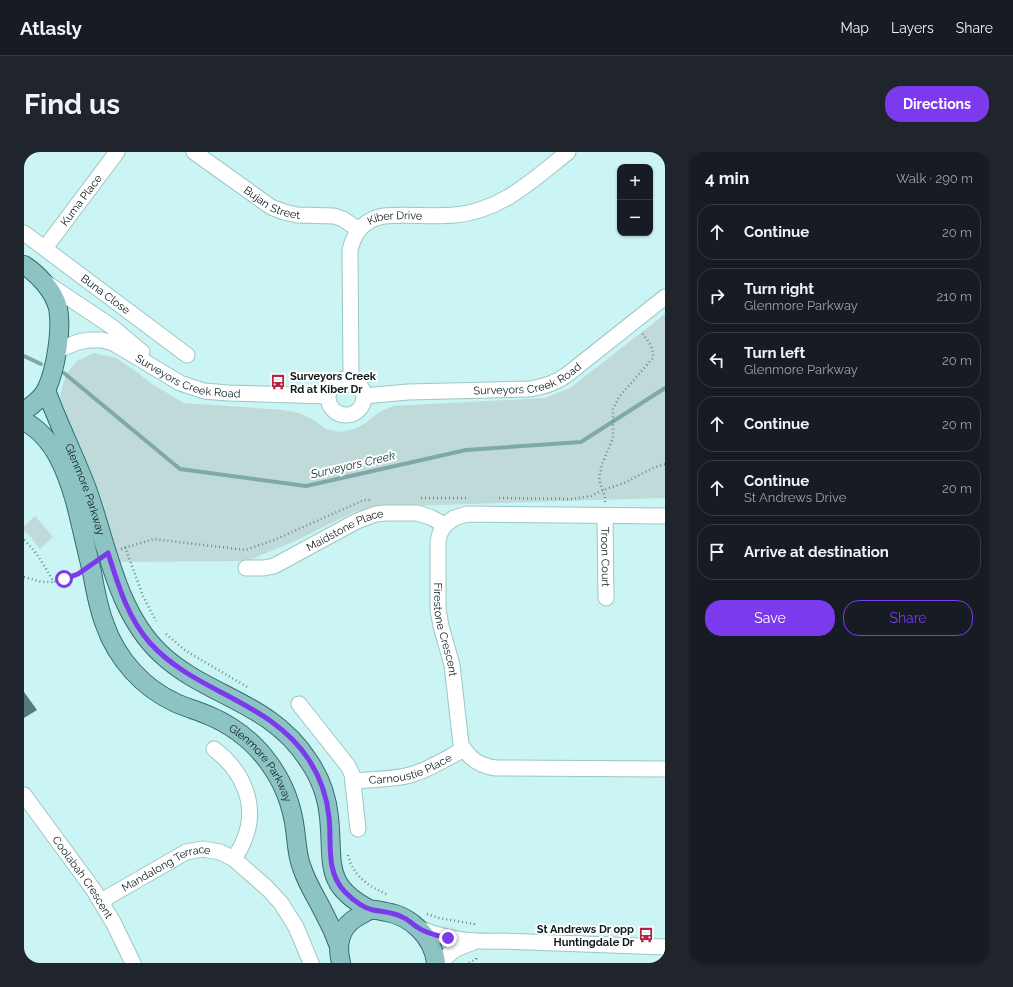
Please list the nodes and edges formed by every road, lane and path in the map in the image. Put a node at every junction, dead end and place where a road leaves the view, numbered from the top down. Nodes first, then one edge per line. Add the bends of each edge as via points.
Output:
1 (117, 152) edge
2 (194, 152) edge
3 (568, 152) edge
4 (359, 230) junction
5 (24, 233) edge
6 (44, 248) junction
7 (24, 265) edge
8 (40, 278) junction
9 (665, 297) edge
10 (634, 322) junction
11 (56, 350) junction
12 (187, 355) dead end
13 (170, 377) junction
14 (351, 379) junction
15 (46, 390) junction
16 (328, 396) junction
17 (364, 396) junction
18 (24, 411) edge
19 (24, 421) edge
20 (605, 516) junction
21 (665, 516) edge
22 (445, 525) junction
23 (24, 540) edge
24 (125, 547) dead end
25 (108, 553) junction
26 (90, 566) junction
27 (246, 568) dead end
28 (24, 577) edge
29 (54, 582) junction
30 (606, 598) dead end
31 (299, 704) dead end
32 (214, 748) dead end
33 (464, 749) junction
34 (665, 769) edge
35 (354, 780) junction
36 (24, 795) edge
37 (358, 829) dead end
38 (234, 859) junction
39 (101, 901) junction
40 (371, 910) junction
41 (418, 928) junction
42 (476, 942) junction
43 (338, 944) junction
44 (665, 947) edge
45 (134, 963) edge
46 (311, 963) edge
47 (341, 963) edge
48 (436, 963) edge
49 (442, 963) edge

1 - 6 street, Kuma Place
2 - 4 street, Bujan Street via 271,207 297,215 334,216
3 - 4 street, Kiber Drive via 515,194 485,209 455,215 384,216 370,221
4 - 14 street, Kiber Drive via 350,250
5 - 6 street, Buna Close
6 - 12 street, Buna Close
7 - 8 main road
8 - 11 main road via 52,293 58,307
8 - 13 street via 111,326
9 - 10 street, Surveyors Creek Road
10 - 17 street, Surveyors Creek Road via 568,374 545,386 530,389 408,392
10 - 20 path via 652,346 653,358 619,397 613,409 613,438 602,464 599,480 605,497
11 - 13 street, Surveyors Creek Road via 78,342 102,340 113,343
11 - 15 main road
13 - 16 street, Surveyors Creek Road via 193,388 215,393
14 - 16 street via 335,382 328,391
14 - 17 street via 360,385
15 - 18 main road via 37,402
15 - 25 main road, Glenmore Parkway via 86,488
16 - 17 street via 330,408 346,416 358,412 364,402
19 - 26 main road, Glenmore Parkway via 44,436 61,463 75,501
20 - 21 street
20 - 22 street via 467,514 454,518
20 - 30 street, Troon Court
22 - 27 street, Maidstone Place via 417,513 376,514 357,521 274,566
22 - 33 street, Firestone Crescent via 438,542 438,610 452,665 459,736
23 - 29 path via 43,561
24 - 25 path
25 - 40 main road, Glenmore Parkway via 125,603 149,642 185,673 269,719 287,733 301,750 315,771 327,804 331,862 336,880 350,897
26 - 29 path via 78,574
26 - 43 main road, Glenmore Parkway via 101,614 109,635 119,654 136,675 168,699 228,726 246,738 269,763 282,784 289,803 298,857 307,883
28 - 29 path
31 - 35 street, Carnoustie Place via 348,766
32 - 38 street via 237,773 249,803 247,833
33 - 34 street, Firestone Crescent via 479,764 496,768
33 - 35 street, Carnoustie Place via 412,775
35 - 37 street, Carnoustie Place
36 - 39 street, Coolabah Crescent
38 - 39 street, Mandalong Terrace via 213,850 192,850
38 - 46 street, Mandalong Terrace via 281,903 296,927
39 - 45 street, Coolabah Crescent
40 - 41 main road via 394,913
40 - 43 main road via 351,921
41 - 42 street via 448,938
41 - 48 main road via 434,950
42 - 44 street
42 - 49 street via 453,950
43 - 47 main road, Glenmore Parkway

